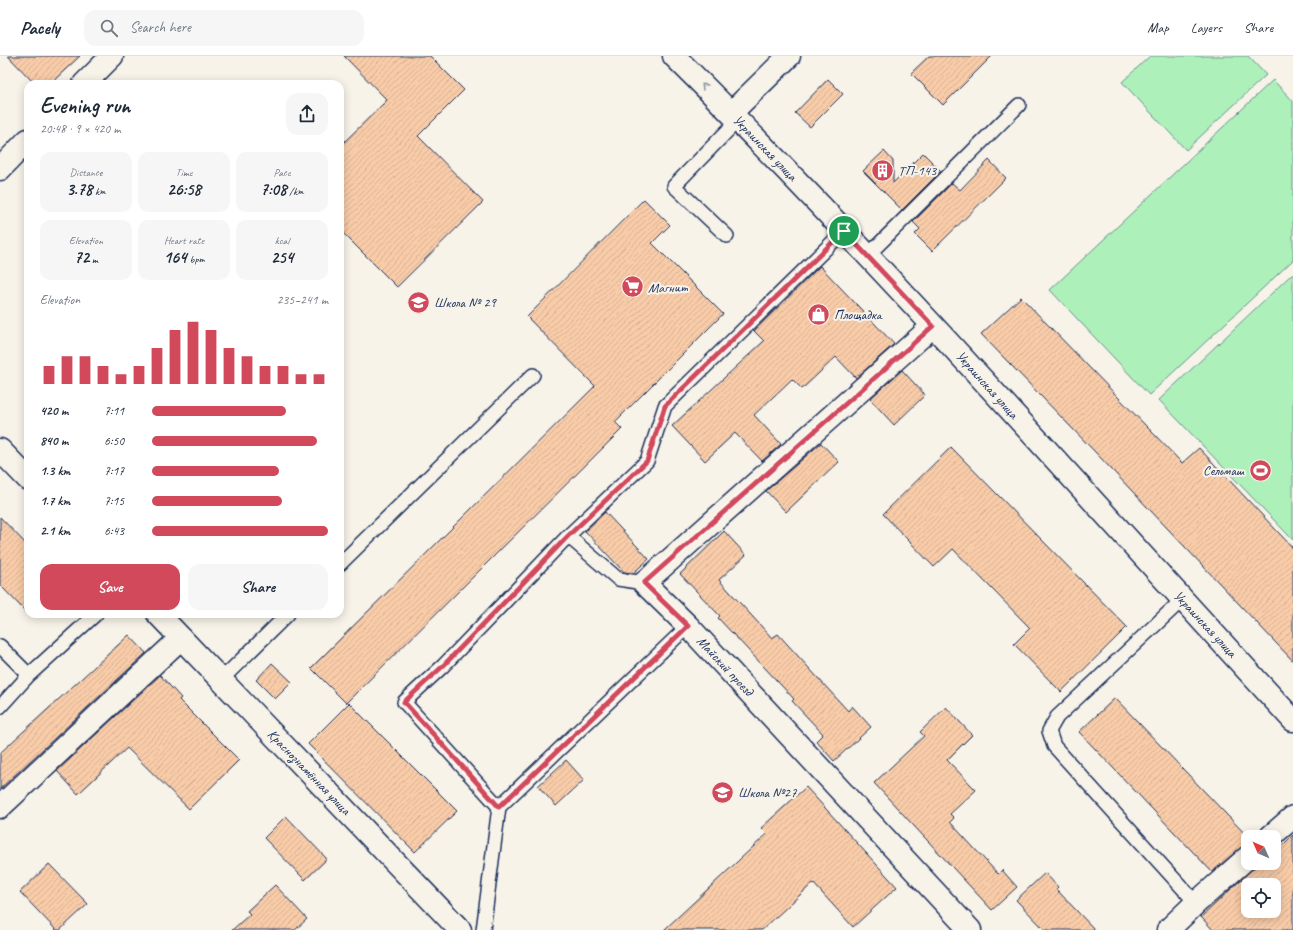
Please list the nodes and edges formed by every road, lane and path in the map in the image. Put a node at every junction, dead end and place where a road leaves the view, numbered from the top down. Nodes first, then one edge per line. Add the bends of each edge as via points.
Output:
1 (112, 56) edge
2 (674, 56) edge
3 (789, 56) edge
4 (88, 80) edge
5 (1019, 105) dead end
6 (735, 117) junction
7 (24, 144) edge
8 (0, 169) edge
9 (844, 231) junction
10 (727, 236) dead end
11 (867, 256) junction
12 (933, 326) junction
13 (533, 375) dead end
14 (0, 450) edge
15 (24, 475) edge
16 (568, 536) junction
17 (344, 560) edge
18 (644, 583) junction
19 (1182, 600) junction
20 (92, 618) edge
21 (162, 618) edge
22 (284, 618) edge
23 (688, 626) junction
24 (181, 638) junction
25 (0, 646) edge
26 (29, 675) junction
27 (221, 680) junction
28 (0, 707) edge
29 (1293, 720) edge
30 (0, 807) edge
31 (499, 807) junction
32 (1293, 817) edge
33 (1278, 830) edge
34 (1241, 862) edge
35 (1196, 903) junction
36 (460, 930) edge
37 (483, 930) edge
38 (970, 930) edge
39 (1168, 930) edge

1 - 4 street
6 -> 2 street, Украинская улица
3 - 6 street
5 - 11 lane
6 - 9 street, Украинская улица
6 - 10 lane via 674,186
7 - 8 street
9 - 11 street, Украинская улица
9 - 16 lane via 665,406 647,461
11 - 12 street, Украинская улица
12 - 18 street
12 - 19 street, Украинская улица
13 - 17 lane
14 - 15 street
16 - 18 lane via 618,579
16 - 31 lane via 443,666 404,702
18 - 23 street, Майский проезд
19 - 29 street, Украинская улица
19 - 35 lane via 1057,717 1049,731 1054,746
20 - 26 lane
21 - 24 street, Краснознамённая улица
22 - 27 lane
23 - 31 lane
23 - 38 street, Майский проезд
24 - 27 street, Краснознамённая улица
24 - 30 street
25 - 26 lane
26 - 28 lane
27 - 36 street, Краснознамённая улица
31 - 37 lane
32 - 33 street
34 - 35 street
35 - 39 street

